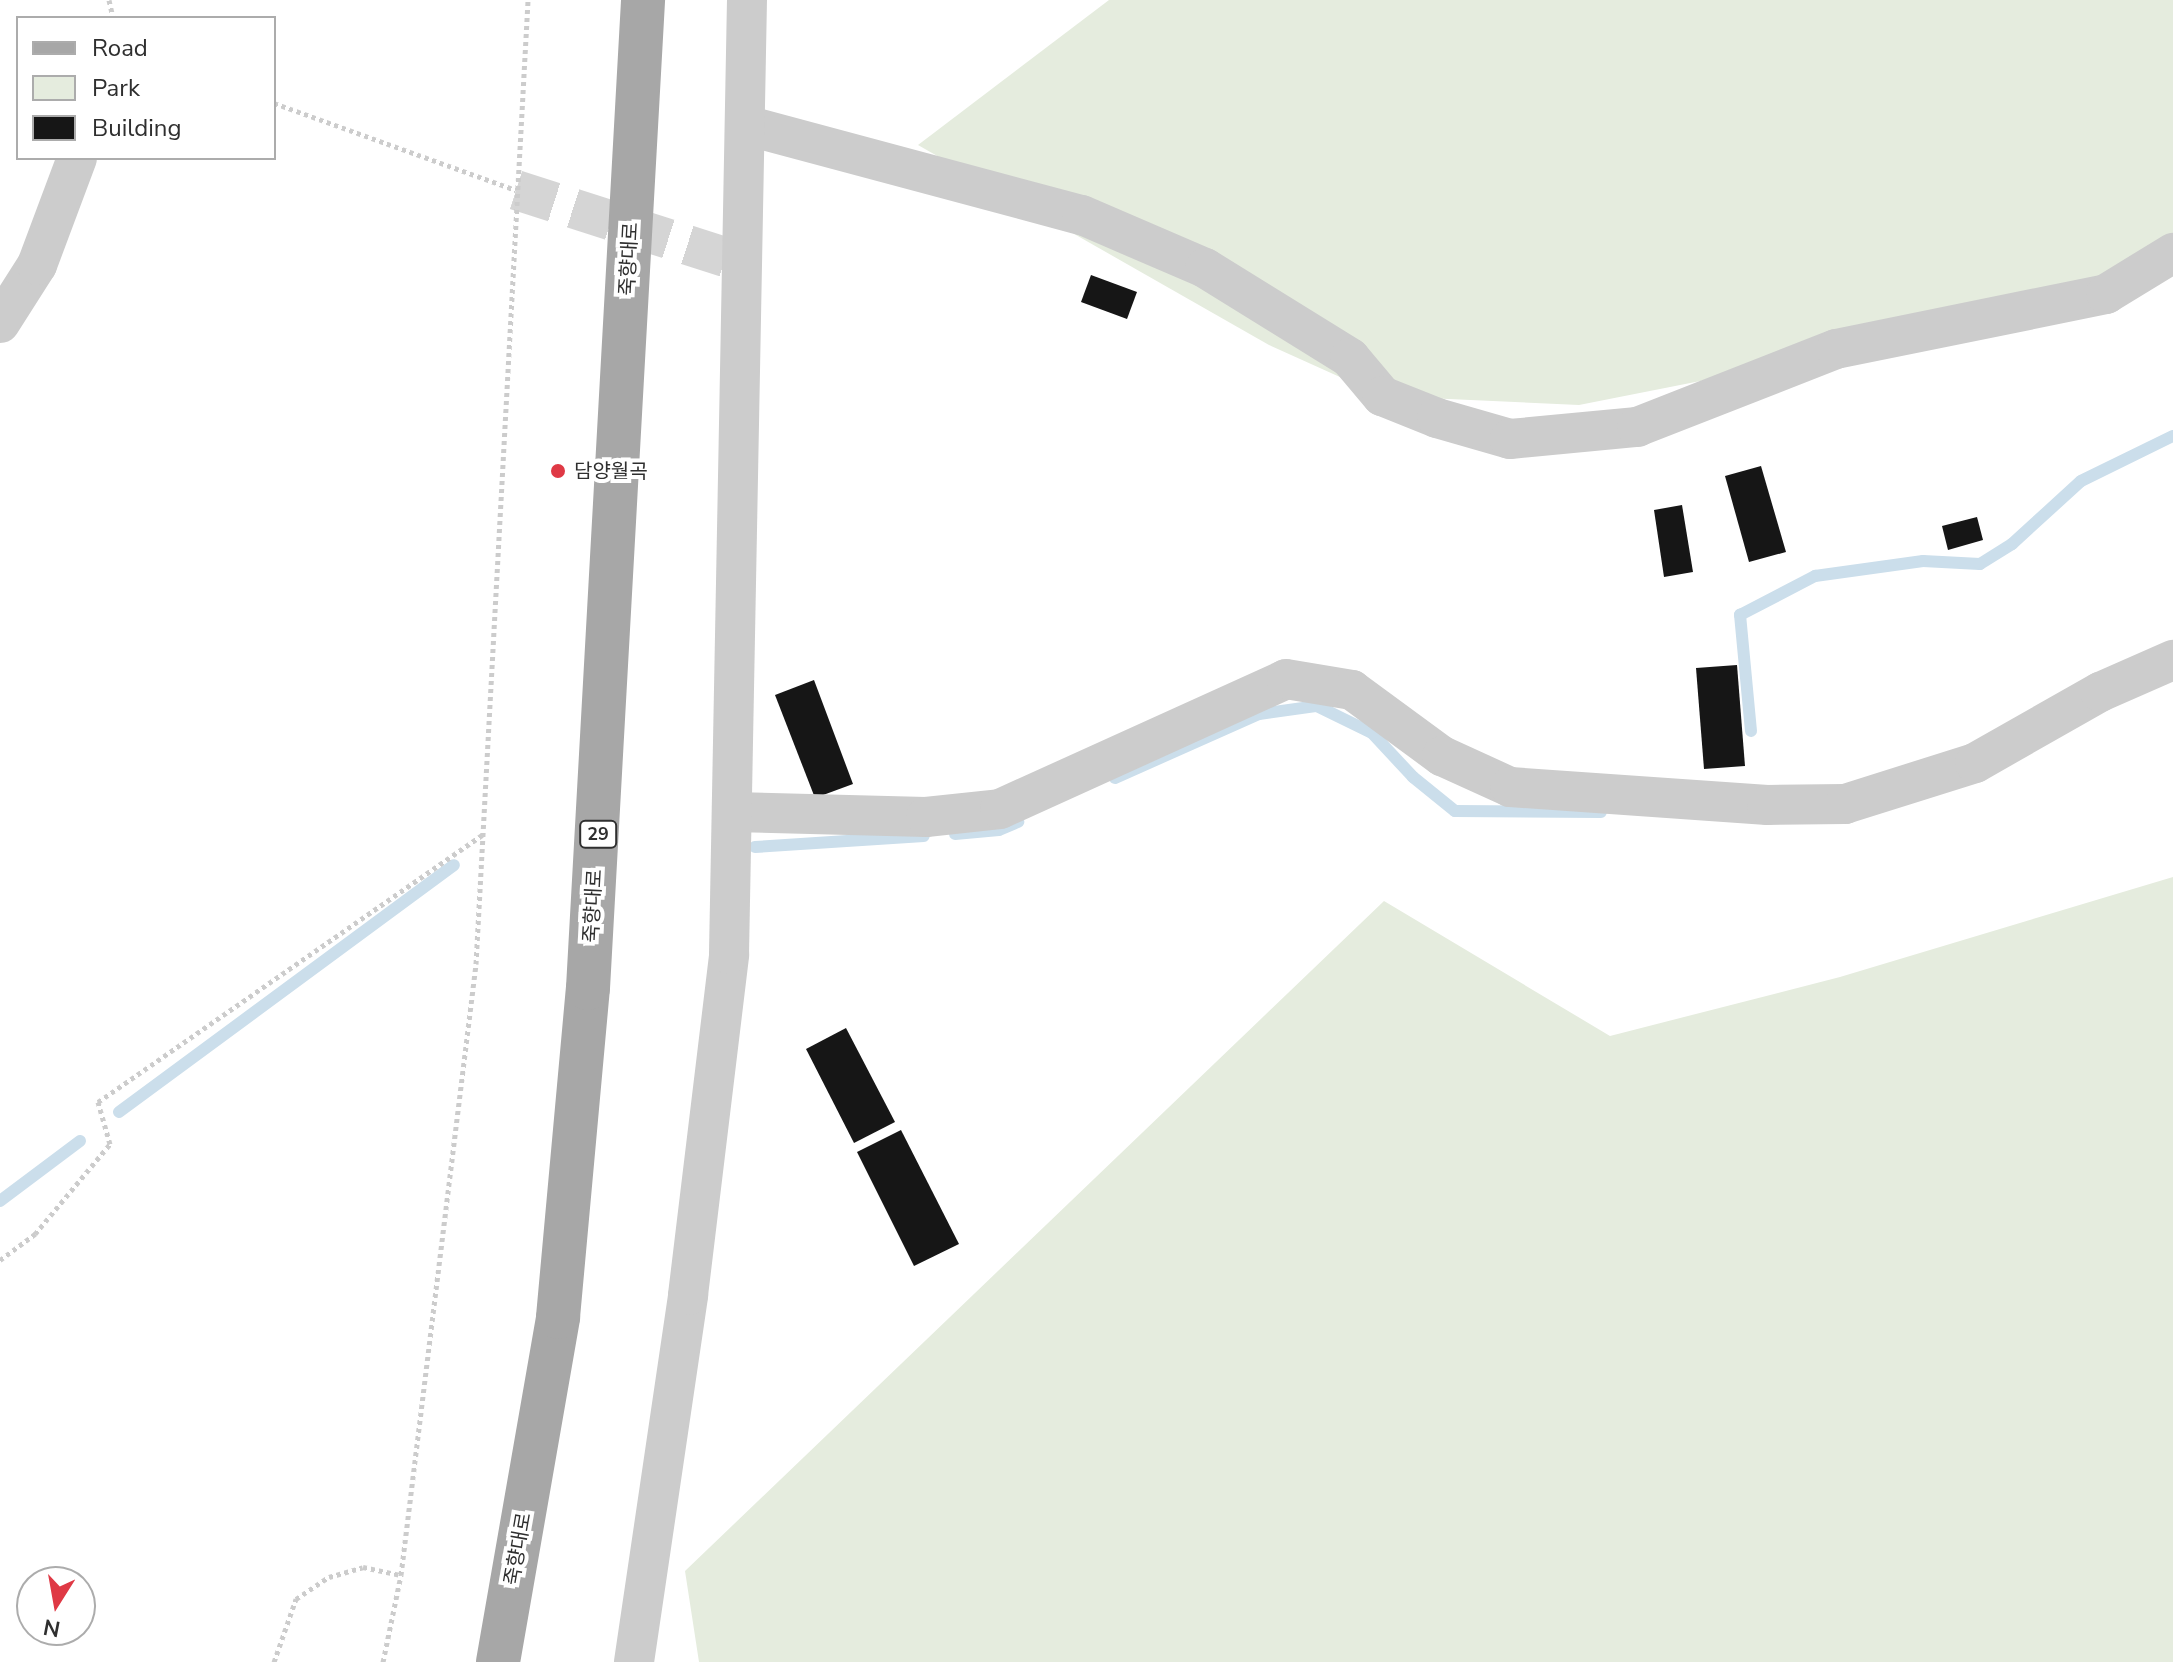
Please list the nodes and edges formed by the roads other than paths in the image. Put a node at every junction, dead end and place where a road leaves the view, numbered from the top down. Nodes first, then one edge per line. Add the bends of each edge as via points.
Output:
1 (643, 0) edge
2 (747, 0) edge
3 (745, 125) junction
4 (76, 160) edge
5 (2173, 253) edge
6 (0, 323) edge
7 (2173, 660) edge
8 (732, 812) junction
9 (498, 1662) edge
10 (634, 1662) edge

1 - 9 main road, 죽향대로 / 29 via 588,988 558,1317
2 - 3 street
3 - 5 street via 1082,215 1205,268 1350,358 1382,396 1510,439 1637,427 1836,349 2106,294
3 - 8 street
4 - 6 street via 37,265
7 - 8 street via 2100,692 1975,763 1845,804 1767,805 1510,787 1442,756 1352,690 1286,679 1000,809 926,817
8 - 10 street via 727,970 688,1295

